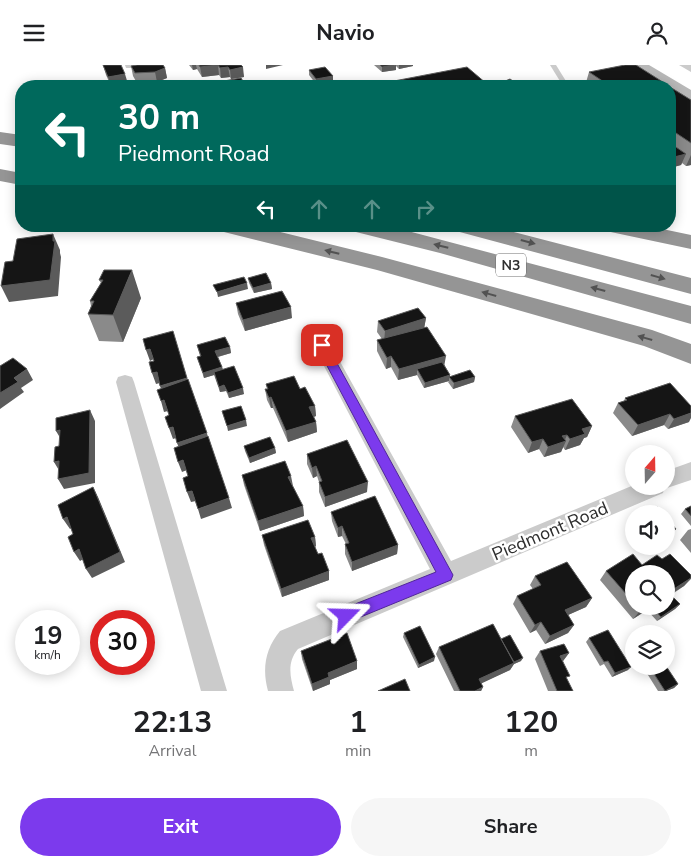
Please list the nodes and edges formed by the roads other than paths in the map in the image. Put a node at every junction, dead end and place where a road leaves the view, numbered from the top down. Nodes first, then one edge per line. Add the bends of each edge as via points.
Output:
1 (553, 65) edge
2 (638, 65) edge
3 (665, 65) edge
4 (684, 65) edge
5 (691, 69) edge
6 (562, 80) edge
7 (663, 80) edge
8 (691, 81) edge
9 (676, 88) edge
10 (691, 97) edge
11 (0, 134) edge
12 (15, 135) edge
13 (0, 138) edge
14 (15, 140) edge
15 (0, 159) edge
16 (15, 161) edge
17 (0, 175) edge
18 (15, 178) edge
19 (252, 232) edge
20 (385, 232) edge
21 (487, 232) edge
22 (643, 232) edge
23 (691, 242) edge
24 (691, 286) edge
25 (691, 315) edge
26 (322, 345) dead end
27 (691, 354) edge
28 (125, 382) dead end
29 (691, 471) edge
30 (675, 477) edge
31 (634, 495) edge
32 (446, 575) junction
33 (214, 691) edge
34 (281, 691) edge

1 - 6 lane
2 - 7 main road
3 - 8 main road
4 - 5 street
9 - 10 main road
11 - 12 highway
13 - 14 highway
15 - 16 highway
17 - 18 highway
27 -> 19 highway via 652,339 382,264
25 -> 20 highway, N3
21 -> 24 highway, N3
22 - 23 highway
26 - 32 street
28 - 33 street
29 - 30 street
31 - 32 street, Piedmont Road
32 - 34 street, Piedmont Road via 289,640 277,661 276,673

